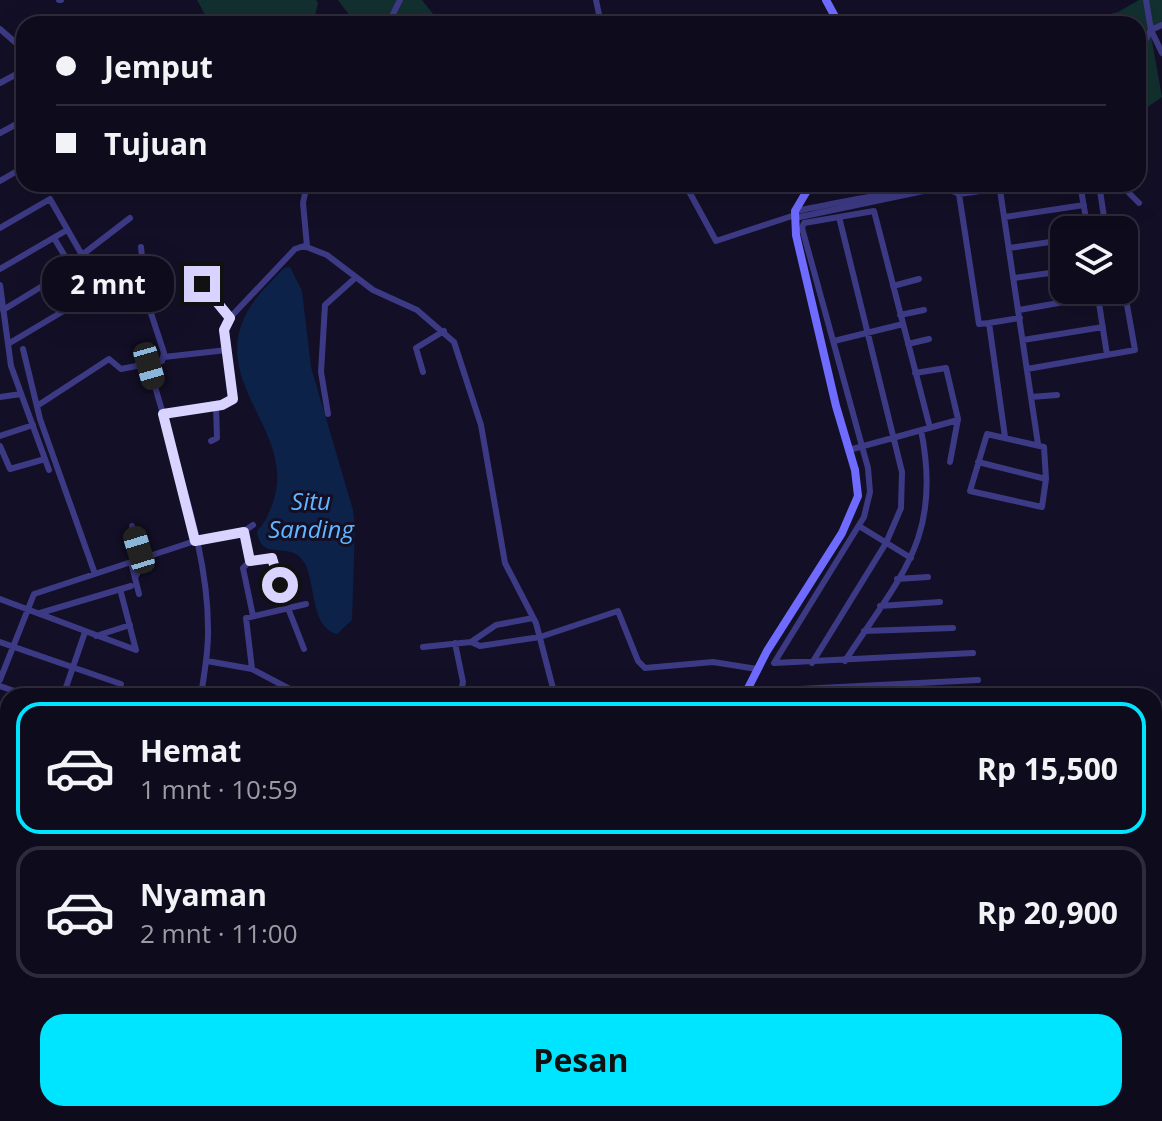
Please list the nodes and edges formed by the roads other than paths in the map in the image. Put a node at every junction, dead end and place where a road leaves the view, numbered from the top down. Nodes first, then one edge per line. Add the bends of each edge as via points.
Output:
1 (1146, 0) edge
2 (1162, 25) edge
3 (1151, 30) junction
4 (1146, 39) edge
5 (1162, 53) edge
6 (305, 192) edge
7 (689, 192) edge
8 (807, 192) edge
9 (906, 192) edge
10 (956, 192) edge
11 (971, 192) edge
12 (996, 192) edge
13 (1082, 192) edge
14 (1100, 192) edge
15 (1128, 192) edge
16 (959, 194) junction
17 (1139, 203) dead end
18 (1084, 205) junction
19 (795, 215) junction
20 (1086, 216) edge
21 (1104, 216) edge
22 (839, 217) junction
23 (1005, 217) junction
24 (130, 218) dead end
25 (0, 228) edge
26 (67, 230) junction
27 (54, 238) junction
28 (1050, 242) edge
29 (307, 246) junction
30 (141, 247) dead end
31 (1009, 248) junction
32 (82, 255) junction
33 (72, 268) junction
34 (0, 269) edge
35 (1050, 273) edge
36 (189, 275) dead end
37 (1014, 278) junction
38 (354, 279) junction
39 (919, 279) dead end
40 (0, 285) edge
41 (893, 286) junction
42 (1, 298) edge
43 (1056, 304) edge
44 (1099, 304) edge
45 (1127, 304) edge
46 (3, 310) junction
47 (924, 310) dead end
48 (1019, 314) junction
49 (900, 315) junction
50 (230, 318) junction
51 (989, 323) junction
52 (903, 324) junction
53 (1103, 327) junction
54 (3, 331) edge
55 (444, 331) junction
56 (868, 333) junction
57 (929, 339) dead end
58 (1023, 340) junction
59 (834, 341) junction
60 (8, 344) junction
61 (908, 344) junction
62 (23, 349) dead end
63 (227, 350) junction
64 (1107, 355) junction
65 (164, 357) junction
66 (10, 362) junction
67 (0, 363) edge
68 (149, 366) junction
69 (1027, 369) junction
70 (423, 372) dead end
71 (915, 373) junction
72 (21, 394) junction
73 (1057, 395) dead end
74 (0, 397) edge
75 (1031, 397) junction
76 (37, 406) junction
77 (216, 406) junction
78 (163, 414) junction
79 (328, 414) dead end
80 (958, 420) junction
81 (33, 425) junction
82 (930, 428) junction
83 (921, 430) junction
84 (0, 436) edge
85 (1005, 437) junction
86 (895, 438) junction
87 (211, 441) dead end
88 (1038, 444) junction
89 (0, 446) edge
90 (862, 447) junction
91 (849, 450) junction
92 (45, 459) junction
93 (950, 462) dead end
94 (978, 462) junction
95 (49, 470) dead end
96 (1046, 479) junction
97 (253, 525) dead end
98 (132, 526) dead end
99 (859, 526) junction
100 (244, 532) junction
101 (195, 541) junction
102 (886, 543) junction
103 (911, 558) junction
104 (140, 559) junction
105 (250, 561) junction
106 (131, 562) junction
107 (95, 574) junction
108 (928, 577) dead end
109 (135, 578) junction
110 (897, 579) junction
111 (131, 586) dead end
112 (120, 589) junction
113 (139, 594) dead end
114 (0, 599) edge
115 (940, 602) dead end
116 (306, 604) dead end
117 (880, 606) junction
118 (26, 608) junction
119 (286, 608) junction
120 (40, 613) junction
121 (253, 616) junction
122 (533, 618) junction
123 (130, 625) junction
124 (953, 628) dead end
125 (864, 631) junction
126 (85, 632) junction
127 (96, 636) junction
128 (540, 637) junction
129 (0, 642) edge
130 (471, 642) junction
131 (455, 643) junction
132 (12, 647) junction
133 (423, 647) dead end
134 (304, 649) dead end
135 (973, 653) dead end
136 (207, 661) junction
137 (845, 661) junction
138 (774, 663) junction
139 (812, 663) junction
140 (758, 666) junction
141 (72, 667) junction
142 (252, 669) junction
143 (0, 680) edge
144 (978, 680) dead end
145 (121, 684) dead end
146 (888, 685) junction
147 (65, 688) edge
148 (202, 688) edge
149 (288, 688) edge
150 (462, 688) edge
151 (553, 688) edge
152 (748, 688) edge
153 (822, 688) edge
154 (888, 688) edge

1 - 3 street
2 - 3 street
3 - 4 street
3 - 5 street
6 - 29 street
7 - 19 street via 716,241
8 - 19 street
9 - 19 street
10 - 16 street
11 - 16 street
12 - 23 street
13 - 18 street
14 - 21 street
15 - 17 street
16 - 51 street via 979,324
18 - 20 street
18 - 23 street
19 - 91 street via 805,277
22 - 41 street via 874,211
22 - 56 street
22 - 59 street via 804,223 802,228
23 - 31 street
24 - 32 street
25 - 26 street via 50,199
26 - 27 street
26 - 32 street
27 - 33 street
27 - 34 street
28 - 31 street
29 - 38 street
29 - 50 street via 295,249
30 - 65 street via 146,298
31 - 37 street
32 - 33 street
33 - 46 street
33 - 60 street via 82,300
35 - 37 street
36 - 50 street
37 - 48 street
38 - 55 street via 417,310
38 - 79 street via 325,305 321,372
39 - 41 street
40 - 42 street
41 - 49 street
42 - 46 street
43 - 48 street
44 - 53 street
45 - 64 street via 1136,349
46 - 54 street
47 - 49 street
48 - 51 street
48 - 58 street
49 - 52 street
50 - 63 street via 224,330
51 - 85 street
52 - 56 street
52 - 61 street
53 - 58 street
53 - 64 street
54 - 60 street
55 - 70 street via 416,348
55 - 122 street via 454,342 481,425 505,563
56 - 59 street
56 - 86 street
57 - 61 street
58 - 69 street
59 - 90 street
60 - 66 street
61 - 71 street
62 - 76 street
63 - 65 street
63 - 77 street via 233,396
64 - 69 street
65 - 68 street
66 - 67 street
66 - 72 street
68 - 76 street via 121,369 109,359
68 - 78 street
69 - 75 street
71 - 80 street via 946,368
71 - 82 street
72 - 74 street
72 - 81 street
73 - 75 street
75 - 88 street
76 - 107 street
77 - 78 street
77 - 87 street via 217,438
78 - 101 street
80 - 82 street
80 - 93 street
81 - 84 street
81 - 92 street
82 - 83 street
83 - 86 street
83 - 103 street via 928,508
85 - 88 street
85 - 94 street via 986,434
86 - 90 street
86 - 102 street via 903,492 897,523
88 - 96 street via 1044,447
89 - 92 street via 10,469
90 - 91 street
90 - 99 street via 870,492
91 - 140 street via 858,481 852,514
92 - 95 street
94 - 96 street
94 - 96 street via 971,491 1041,508
97 - 100 street
98 - 104 street
99 - 102 street
99 - 138 street
100 - 101 street
100 - 105 street
101 - 104 street
101 - 136 street via 207,606
102 - 103 street
102 - 139 street
103 - 110 street
104 - 106 street
104 - 109 street via 141,571
105 - 119 street via 274,560
105 - 121 street via 243,568
106 - 107 street
106 - 109 street
107 - 118 street via 34,594
108 - 110 street
109 - 113 street
110 - 117 street
111 - 112 street
112 - 120 street
112 - 123 street
114 - 118 street
115 - 117 street
116 - 119 street
117 - 125 street
118 - 120 street
118 - 132 street
119 - 121 street
119 - 134 street
120 - 126 street
121 - 142 street via 245,620
122 - 128 street
122 - 130 street via 496,625
123 - 127 street
123 - 127 street via 136,650
124 - 125 street
125 - 137 street
126 - 127 street
126 - 141 street
128 - 130 street via 480,646
128 - 140 street via 618,611 645,668 713,662
128 - 151 street
129 - 132 street
130 - 131 street
131 - 133 street
131 - 150 street
132 - 141 street
132 - 143 street
135 - 137 street
136 - 142 street
136 - 148 street
137 - 139 street
138 - 139 street
138 - 140 street
140 - 152 street
141 - 145 street
141 - 147 street
142 - 149 street
144 - 146 street
146 - 153 street
146 - 154 street

